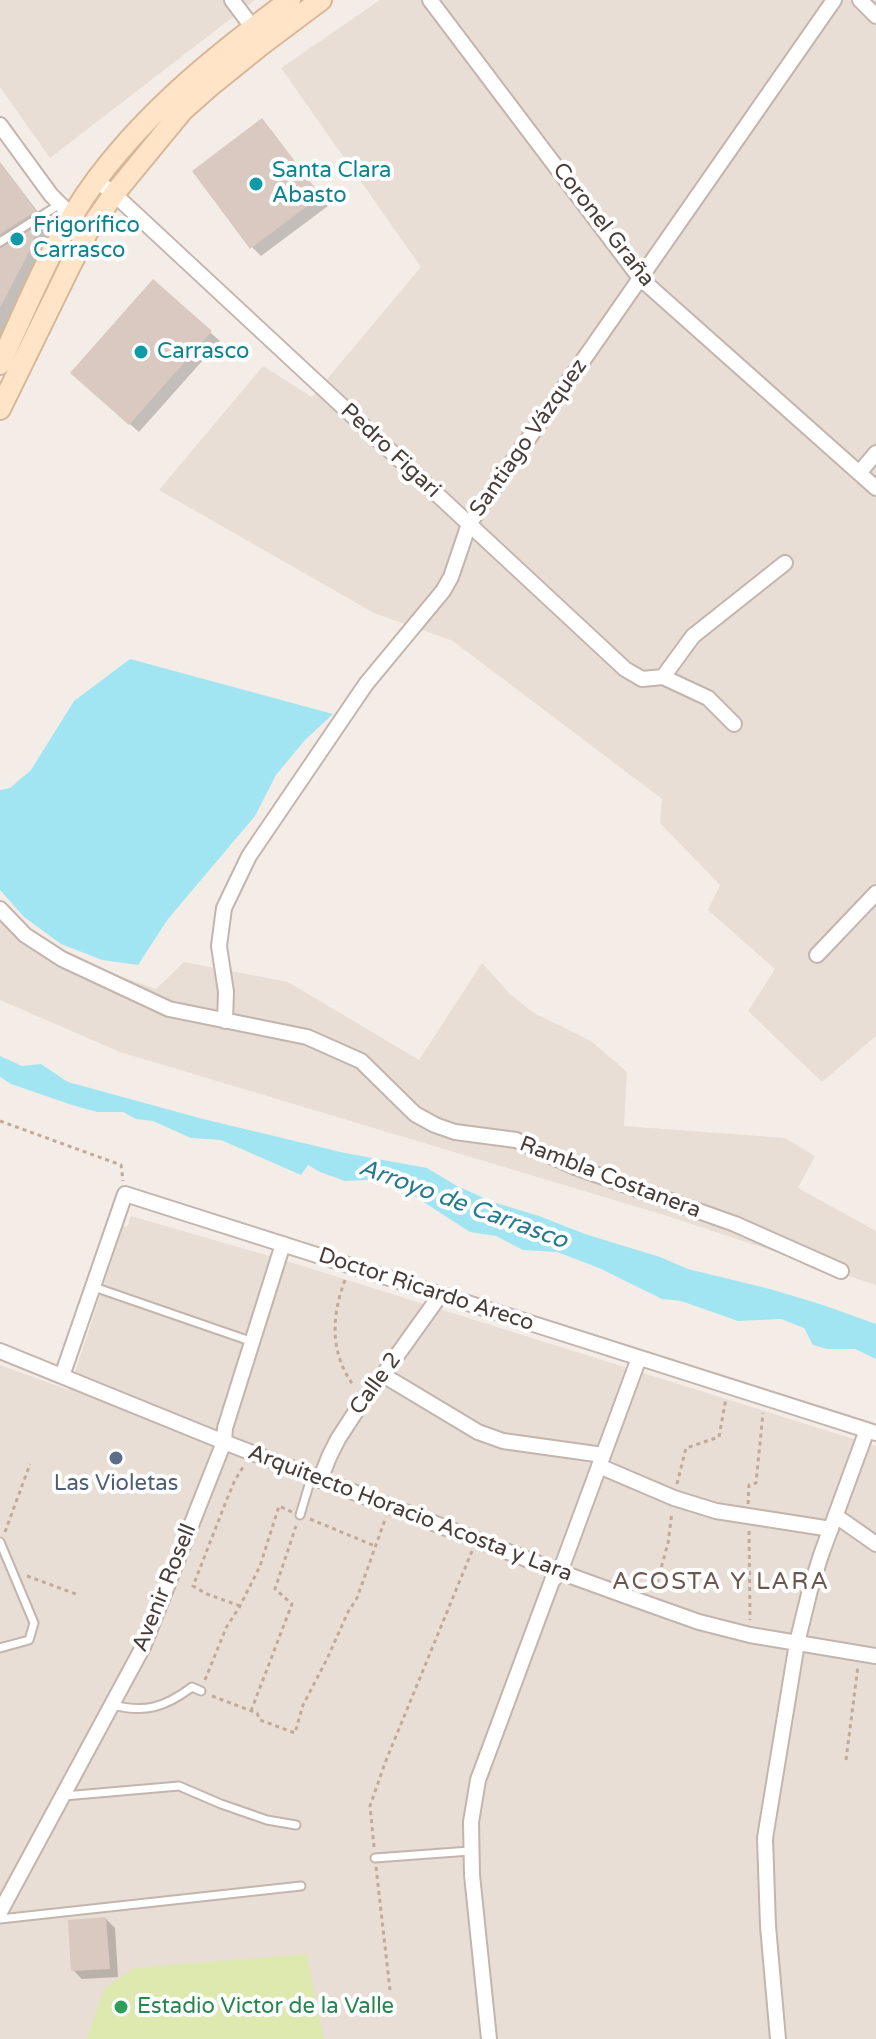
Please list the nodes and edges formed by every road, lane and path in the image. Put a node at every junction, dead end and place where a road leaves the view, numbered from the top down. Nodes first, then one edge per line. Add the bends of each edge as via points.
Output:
1 (232, 0) edge
2 (290, 0) edge
3 (321, 0) edge
4 (430, 0) edge
5 (834, 0) edge
6 (860, 0) edge
7 (876, 16) edge
8 (253, 28) junction
9 (0, 125) edge
10 (96, 180) junction
11 (114, 194) junction
12 (74, 217) junction
13 (0, 242) edge
14 (640, 278) junction
15 (0, 364) edge
16 (0, 409) edge
17 (876, 453) edge
18 (859, 473) junction
19 (876, 488) edge
20 (469, 524) junction
21 (785, 563) dead end
22 (663, 677) junction
23 (734, 724) dead end
24 (876, 893) edge
25 (0, 909) edge
26 (817, 955) dead end
27 (225, 1021) junction
28 (0, 1121) edge
29 (125, 1194) junction
30 (283, 1244) junction
31 (351, 1266) junction
32 (841, 1271) dead end
33 (94, 1287) junction
34 (441, 1294) junction
35 (253, 1342) junction
36 (0, 1351) edge
37 (639, 1358) junction
38 (383, 1375) junction
39 (62, 1376) junction
40 (364, 1399) junction
41 (871, 1432) edge
42 (224, 1442) junction
43 (250, 1452) junction
44 (601, 1461) junction
45 (30, 1464) dead end
46 (316, 1478) junction
47 (390, 1506) junction
48 (300, 1515) junction
49 (833, 1523) junction
50 (476, 1540) junction
51 (0, 1542) edge
52 (876, 1544) edge
53 (375, 1546) junction
54 (12, 1571) junction
55 (560, 1572) junction
56 (76, 1594) dead end
57 (240, 1606) junction
58 (797, 1643) junction
59 (0, 1648) edge
60 (860, 1655) junction
61 (876, 1656) edge
62 (201, 1691) junction
63 (112, 1705) junction
64 (251, 1711) junction
65 (846, 1760) dead end
66 (62, 1796) junction
67 (296, 1825) dead end
68 (470, 1851) junction
69 (375, 1858) junction
70 (301, 1886) dead end
71 (0, 1912) edge
72 (0, 1919) edge
73 (390, 1990) dead end
74 (489, 2039) edge
75 (778, 2039) edge

1 - 8 street
2 - 8 main road
3 - 11 main road via 183,110
4 - 14 street, Coronel Graña
5 - 14 street, Santiago Vázquez
6 - 7 street
8 - 10 main road via 171,97
9 - 12 street via 51,195
10 - 11 street, Pedro Figari
10 - 12 main road
11 - 12 main road
11 - 20 street, Pedro Figari
12 - 13 lane
12 - 15 main road
12 - 16 main road
14 - 18 street, Coronel Graña
14 - 20 street, Santiago Vázquez
17 - 18 street
18 - 19 street, Coronel Graña
20 - 22 street, Pedro Figari via 625,669 642,679
20 - 27 street, Santiago Vázquez via 443,591 366,684 249,856 224,908 219,946
21 - 22 street via 693,636
22 - 23 street, Pedro Figari via 708,698
24 - 26 street
25 - 27 street, Rambla Costanera via 25,935 90,973 169,1009
27 - 32 street, Rambla Costanera via 307,1037 361,1061 415,1114 435,1125 516,1140
28 - 29 path via 121,1165
29 - 30 street, Doctor Ricardo Areco
29 - 33 street
30 - 31 street, Doctor Ricardo Areco
30 - 35 street, Avenir Rosell
31 - 34 street, Doctor Ricardo Areco
31 - 40 path via 337,1300 334,1326 337,1355
33 - 35 lane
33 - 39 street
34 - 37 street, Doctor Ricardo Areco
34 - 38 street, Calle 2
35 - 42 street, Avenir Rosell
36 - 39 street, Arquitecto Horacio Acosta y Lara
37 - 41 street, Doctor Ricardo Areco
37 - 44 street
38 - 40 street, Calle 2
38 - 44 street via 478,1432
39 - 42 street, Arquitecto Horacio Acosta y Lara
40 - 46 street, Calle 2
41 - 49 street
42 - 43 street, Arquitecto Horacio Acosta y Lara
42 - 63 street, Avenir Rosell via 143,1647
43 - 46 street, Arquitecto Horacio Acosta y Lara
43 - 57 path via 193,1586
44 - 49 street via 674,1498 716,1511
44 - 55 street
45 - 51 path
46 - 47 street, Arquitecto Horacio Acosta y Lara
46 - 48 lane
47 - 50 street, Arquitecto Horacio Acosta y Lara
47 - 53 path
48 - 53 path
48 - 57 path via 279,1506 260,1566
48 - 64 path via 275,1589 292,1604
49 - 52 street
49 - 58 street
50 - 55 street, Arquitecto Horacio Acosta y Lara
50 - 69 path via 370,1806
51 - 54 lane
53 - 64 path via 295,1733 260,1720
54 - 56 path
54 - 59 lane via 34,1623 29,1640
55 - 58 street, Arquitecto Horacio Acosta y Lara via 699,1622
55 - 68 street via 552,1581 478,1780
57 - 62 path
58 - 60 street, Arquitecto Horacio Acosta y Lara
58 - 75 street via 765,1838
60 - 61 street, Arquitecto Horacio Acosta y Lara
60 - 65 path
62 - 63 lane via 192,1687 158,1706 132,1710
62 - 64 path
63 - 66 street, Avenir Rosell
66 - 67 lane via 179,1786 267,1820
66 - 71 street, Avenir Rosell
68 - 69 lane
68 - 74 street
69 - 73 path
70 - 72 lane

